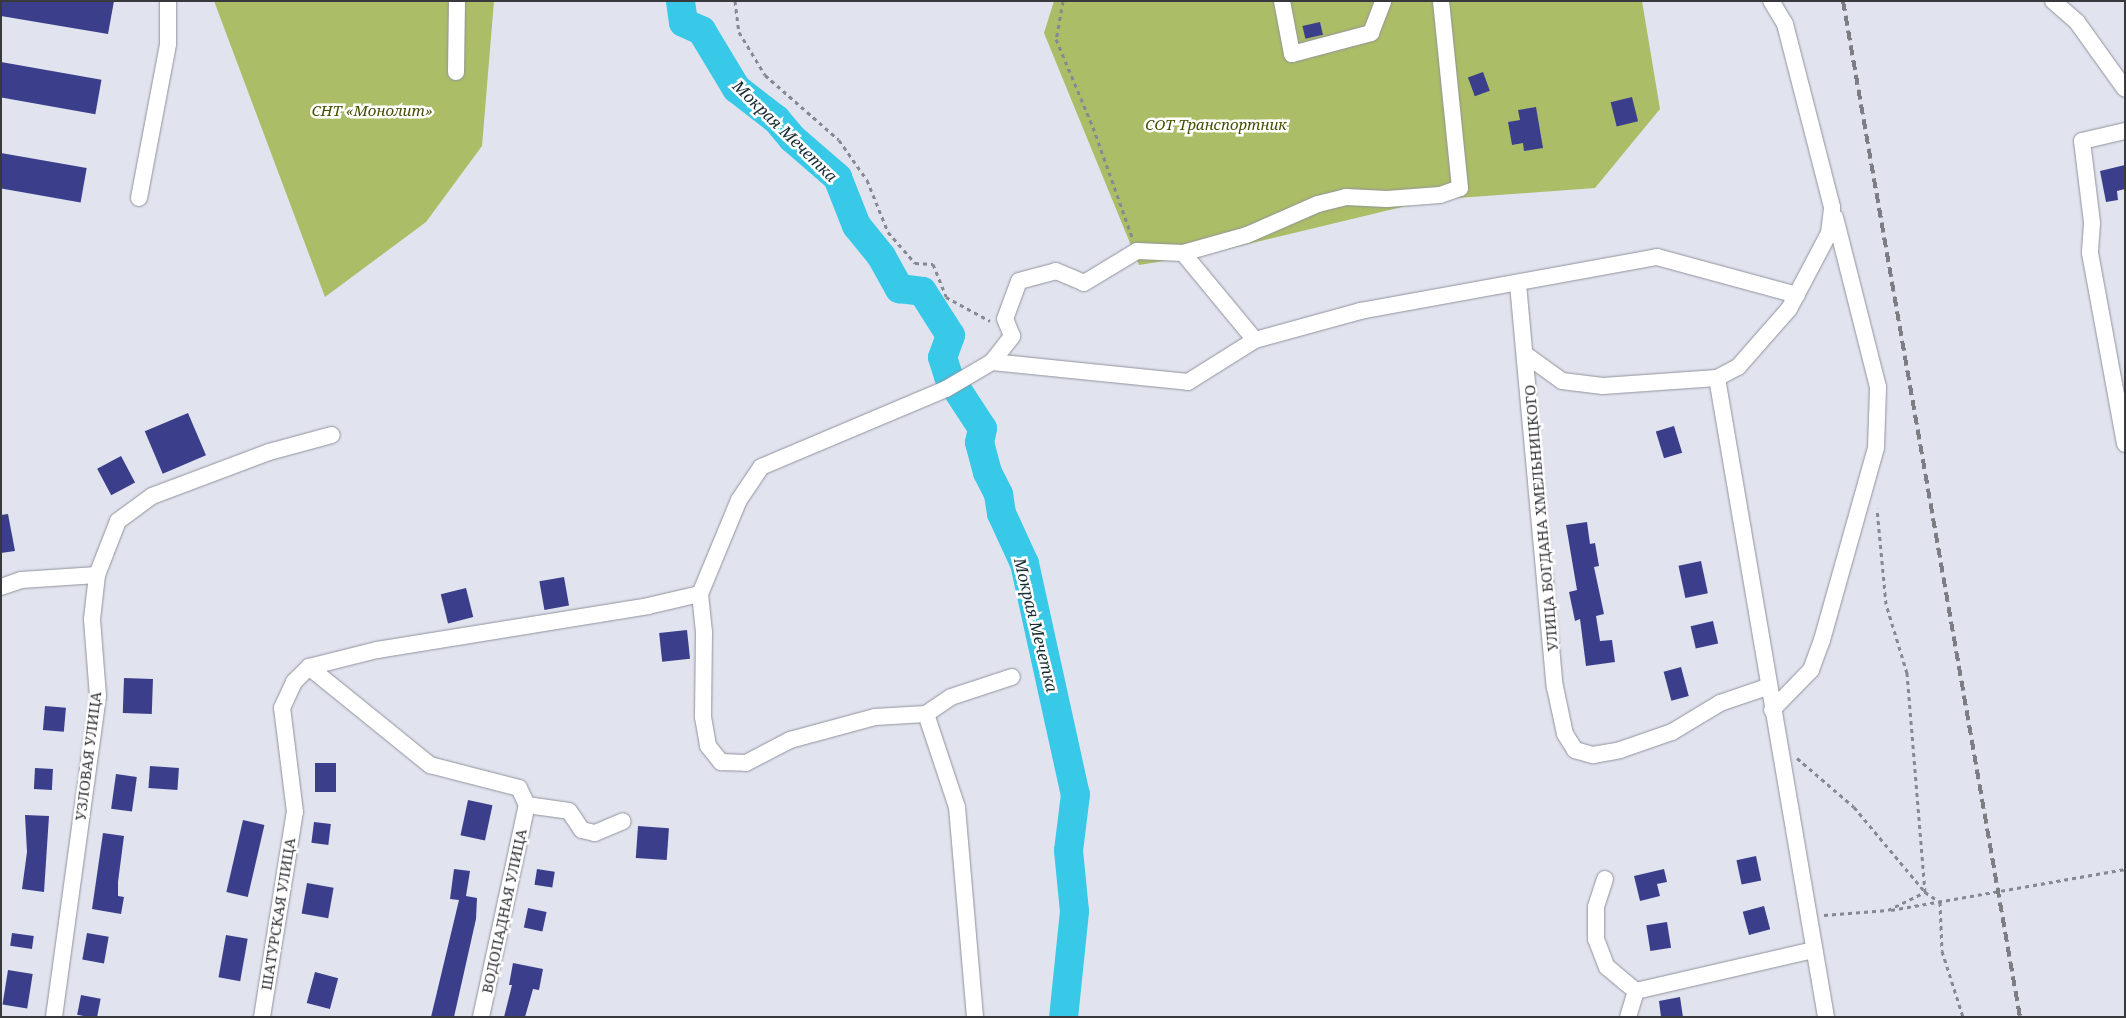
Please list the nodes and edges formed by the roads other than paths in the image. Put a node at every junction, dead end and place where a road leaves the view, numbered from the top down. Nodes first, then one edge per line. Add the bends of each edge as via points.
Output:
1 (168, 1) edge
2 (457, 1) edge
3 (1282, 1) edge
4 (1383, 1) edge
5 (1441, 1) edge
6 (1771, 1) edge
7 (2053, 1) edge
8 (456, 72) dead end
9 (2125, 89) edge
10 (2125, 131) edge
11 (139, 198) dead end
12 (1832, 207) junction
13 (1184, 253) junction
14 (1518, 284) junction
15 (1797, 295) junction
16 (1255, 340) junction
17 (1526, 355) junction
18 (992, 362) junction
19 (1717, 378) junction
20 (332, 435) dead end
21 (2125, 444) edge
22 (98, 575) junction
23 (1, 588) edge
24 (700, 594) junction
25 (309, 667) junction
26 (1012, 677) dead end
27 (1767, 687) junction
28 (1772, 710) junction
29 (926, 714) junction
30 (527, 805) junction
31 (623, 820) dead end
32 (1605, 879) dead end
33 (1814, 950) junction
34 (1636, 991) junction
35 (54, 1017) edge
36 (262, 1017) edge
37 (481, 1017) edge
38 (975, 1017) edge
39 (1628, 1017) edge
40 (1826, 1017) edge

1 - 11 street via 168,44
2 - 8 street
3 - 4 street via 1292,54 1371,33
5 - 13 street via 1460,188 1440,195 1346,197 1318,204 1247,235
6 - 12 street via 1785,24
7 - 9 street via 2077,22
10 - 21 street via 2082,141 2092,222 2090,253
12 - 15 street via 1829,233
12 - 28 street via 1878,387 1876,448 1811,670
13 - 16 street
13 - 18 street via 1138,251 1084,283 1056,272 1019,281 1005,319 1012,336
14 - 15 street via 1657,257
14 - 16 street via 1360,311
14 - 17 street, УЛИЦА БОГДАНА ХМЕЛЬНИЦКОГО
15 - 19 street via 1789,309 1738,367
16 - 18 street via 1188,382
17 - 19 street via 1562,381 1604,386
17 - 27 street, УЛИЦА БОГДАНА ХМЕЛЬНИЦКОГО via 1556,687 1565,734 1575,750 1593,755 1620,750 1672,732 1720,703
18 - 24 street via 946,389 761,467 739,500
19 - 27 street
20 - 22 street, УЗЛОВАЯ УЛИЦА via 269,452 152,496 118,521
22 - 23 street via 21,580
22 - 35 street, УЗЛОВАЯ УЛИЦА via 92,619 98,696
24 - 25 street via 648,606 377,650
24 - 29 street via 704,633 703,717 708,746 721,762 746,763 790,740 875,717
25 - 30 street via 430,765 519,788
25 - 36 street, ШАТУРСКАЯ УЛИЦА via 294,682 282,708 295,812
26 - 29 street via 951,697
27 - 28 street
28 - 33 street
29 - 38 street via 957,807
30 - 31 street via 569,811 582,830 595,833
30 - 37 street, ВОДОПАДНАЯ УЛИЦА
32 - 34 street via 1596,907 1596,940 1607,967
33 - 34 street
33 - 40 street
34 - 39 street

